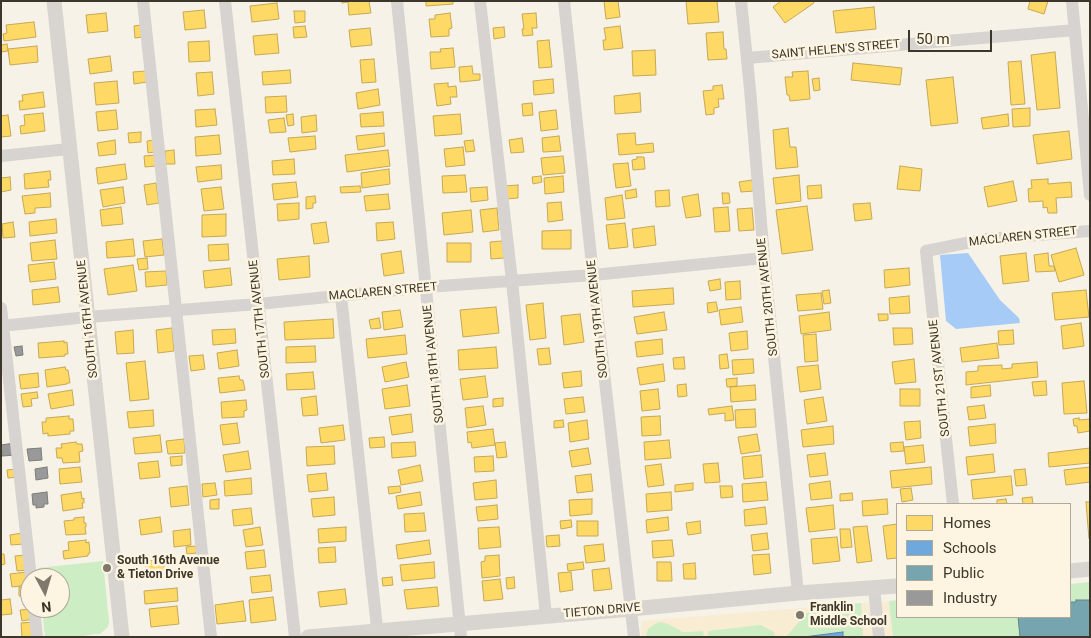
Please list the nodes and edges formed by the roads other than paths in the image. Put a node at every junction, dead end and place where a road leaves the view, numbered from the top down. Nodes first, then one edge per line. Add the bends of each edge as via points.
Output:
1 (54, 1) edge
2 (143, 1) edge
3 (225, 1) edge
4 (397, 1) edge
5 (480, 1) edge
6 (564, 1) edge
7 (741, 1) edge
8 (1072, 1) edge
9 (1075, 30) junction
10 (747, 58) junction
11 (1084, 61) edge
12 (69, 149) junction
13 (1088, 152) edge
14 (1, 156) edge
15 (1090, 194) edge
16 (1090, 231) edge
17 (926, 251) joint
18 (764, 258) junction
19 (593, 275) junction
20 (512, 281) junction
21 (427, 288) junction
22 (341, 296) junction
23 (258, 304) junction
24 (1, 308) edge
25 (177, 310) junction
26 (88, 317) junction
27 (2, 326) edge
28 (953, 503) edge
29 (30, 568) edge
30 (1090, 569) edge
31 (1071, 571) edge
32 (896, 586) edge
33 (874, 588) junction
34 (798, 593) junction
35 (631, 609) junction
36 (546, 616) junction
37 (35, 618) edge
38 (461, 630) edge
39 (378, 634) edge
40 (37, 637) edge
41 (122, 637) edge
42 (212, 637) edge
43 (295, 637) edge
44 (308, 637) edge
45 (634, 637) edge
46 (879, 637) edge

1 - 12 main road, SOUTH 16TH AVENUE
2 - 25 street
3 - 23 street, SOUTH 17TH AVENUE
4 - 21 street, SOUTH 18TH AVENUE
5 - 20 street
6 - 19 street, SOUTH 19TH AVENUE
7 - 10 street, SOUTH 20TH AVENUE
8 - 9 street
9 - 10 street, SAINT HELEN'S STREET
9 - 11 street
10 - 18 street, SOUTH 20TH AVENUE
11 - 13 street
12 - 14 street
12 - 26 main road, SOUTH 16TH AVENUE
13 - 15 street
16 - 17 street, MACLAREN STREET via 986,239
17 - 28 street, SOUTH 21ST AVENUE
18 - 19 street, MACLAREN STREET
18 - 34 street, SOUTH 20TH AVENUE
19 - 20 street, MACLAREN STREET
19 - 35 street, SOUTH 19TH AVENUE
20 - 21 street, MACLAREN STREET
20 - 36 street
21 - 22 street, MACLAREN STREET
21 - 38 street, SOUTH 18TH AVENUE
22 - 23 street, MACLAREN STREET
22 - 39 street
23 - 25 street, MACLAREN STREET
23 - 43 street, SOUTH 17TH AVENUE
24 - 27 street
25 - 26 street, MACLAREN STREET
25 - 42 street
26 - 27 street, MACLAREN STREET
26 - 41 main road, SOUTH 16TH AVENUE
27 - 29 street
30 - 31 main road
32 - 33 main road, TIETON DRIVE
33 - 34 main road, TIETON DRIVE
33 - 46 street
34 - 35 main road, TIETON DRIVE
35 - 36 main road, TIETON DRIVE
35 - 45 street, SOUTH 19TH AVENUE
36 - 38 main road, TIETON DRIVE
37 - 40 street
38 - 39 main road, TIETON DRIVE
39 - 44 main road, TIETON DRIVE

